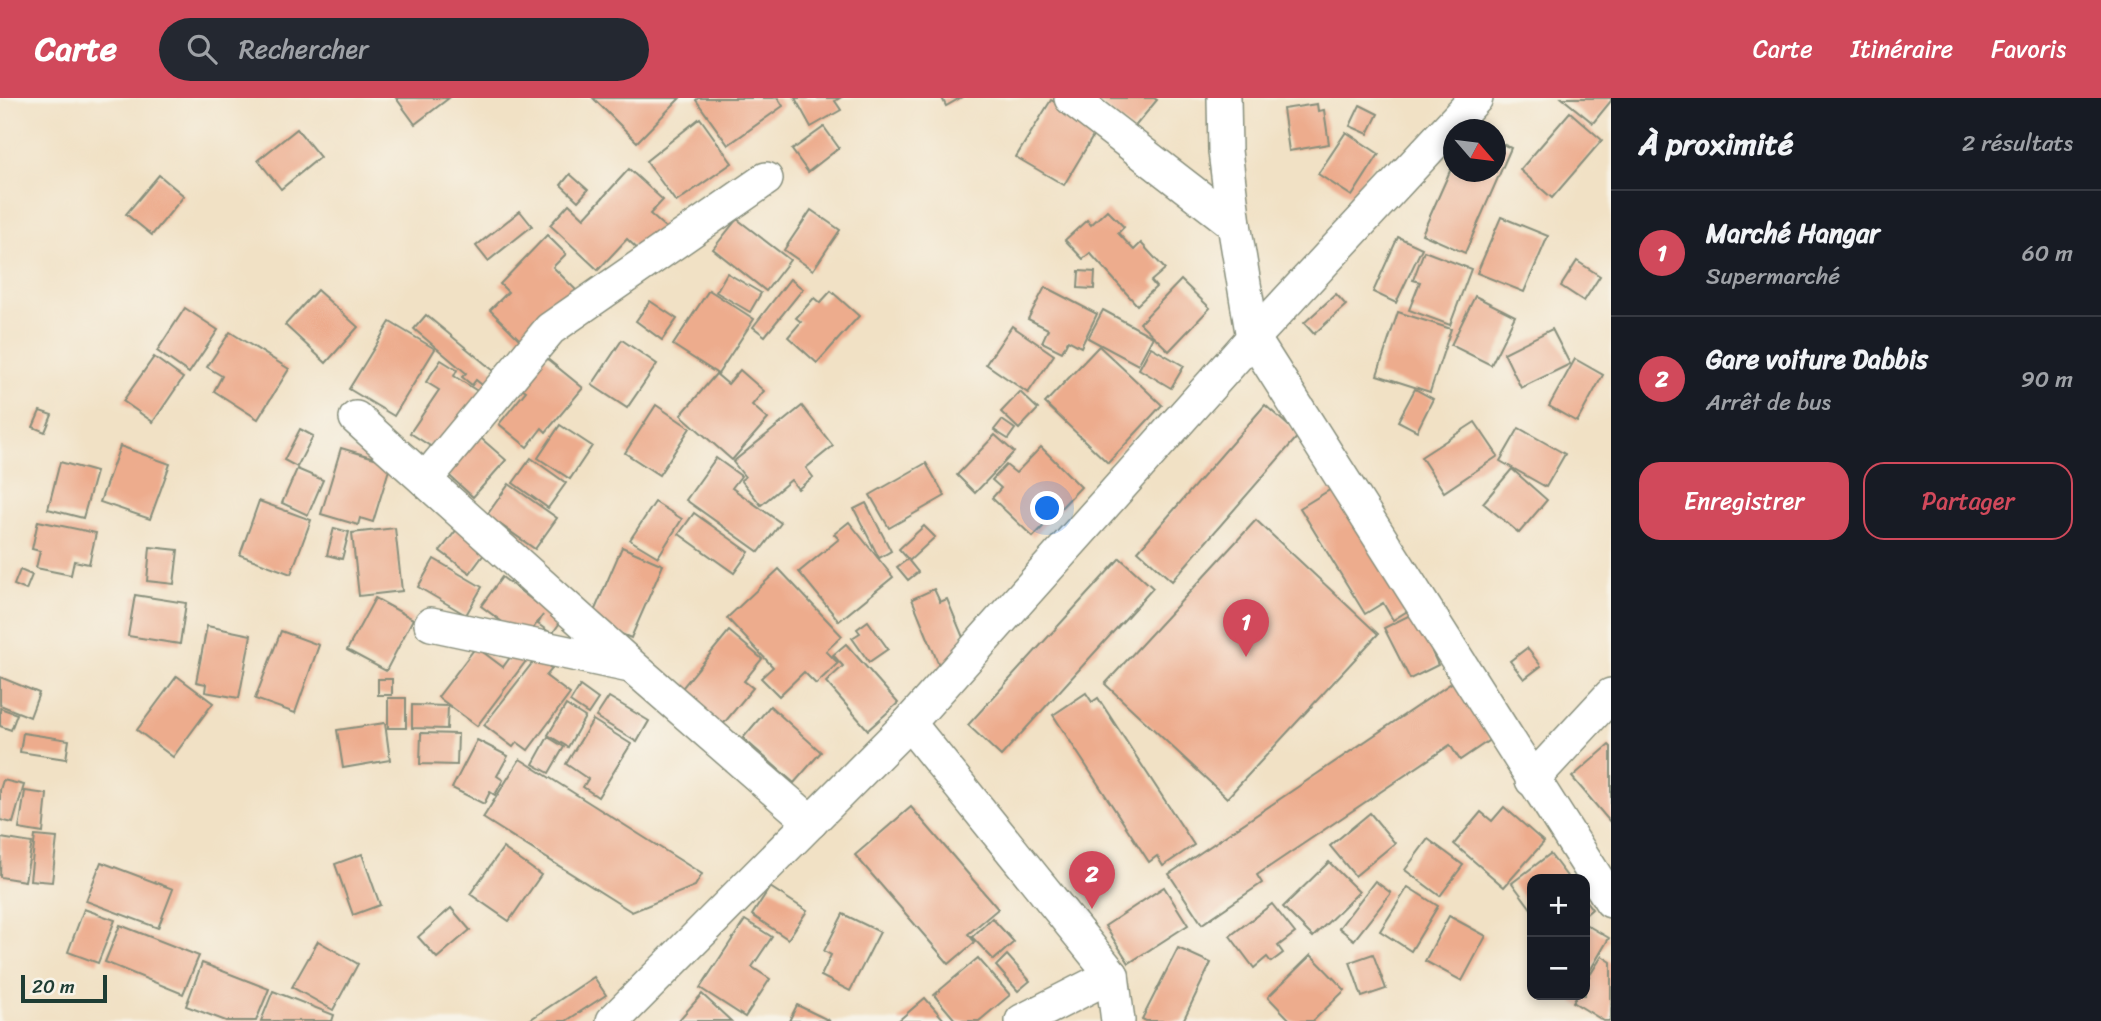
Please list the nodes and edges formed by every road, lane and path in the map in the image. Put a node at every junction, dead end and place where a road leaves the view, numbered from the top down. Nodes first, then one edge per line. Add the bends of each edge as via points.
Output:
1 (1071, 98) edge
2 (1224, 98) edge
3 (1476, 98) edge
4 (766, 179) dead end
5 (1234, 224) junction
6 (1253, 338) junction
7 (356, 418) dead end
8 (425, 480) junction
9 (431, 624) dead end
10 (632, 667) junction
11 (1611, 695) edge
12 (909, 723) junction
13 (1532, 780) junction
14 (811, 822) junction
15 (1611, 901) edge
16 (1112, 975) junction
17 (613, 1021) edge
18 (1022, 1021) edge
19 (1118, 1021) edge

1 - 5 street
2 - 5 street
3 - 6 street
4 - 8 street via 550,329
5 - 6 street
6 - 12 street
6 - 13 street
7 - 8 street
8 - 10 street
9 - 10 street
10 - 14 street
11 - 13 street
12 - 14 street
12 - 16 street
13 - 15 street
14 - 17 street
16 - 18 street
16 - 19 street

